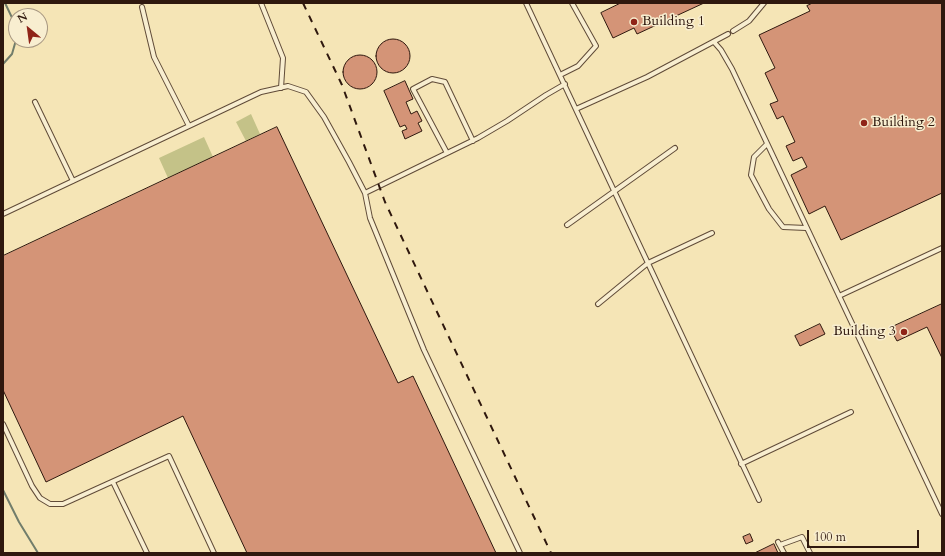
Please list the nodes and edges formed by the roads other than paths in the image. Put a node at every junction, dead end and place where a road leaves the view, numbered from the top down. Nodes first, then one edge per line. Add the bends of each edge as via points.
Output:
1 (261, 3) edge
2 (526, 3) edge
3 (572, 3) edge
4 (764, 3) edge
5 (142, 7) dead end
6 (733, 31) dead end
7 (728, 34) dead end
8 (714, 42) junction
9 (560, 75) junction
10 (565, 84) junction
11 (281, 88) junction
12 (35, 102) dead end
13 (576, 109) junction
14 (189, 126) junction
15 (473, 141) junction
16 (767, 144) junction
17 (675, 148) dead end
18 (447, 153) junction
19 (73, 181) junction
20 (614, 191) junction
21 (365, 193) junction
22 (3, 214) edge
23 (567, 225) dead end
24 (806, 228) junction
25 (712, 233) dead end
26 (942, 248) edge
27 (648, 263) junction
28 (839, 296) junction
29 (598, 304) dead end
30 (851, 412) dead end
31 (3, 424) edge
32 (741, 464) junction
33 (113, 482) junction
34 (759, 500) dead end
35 (942, 514) edge
36 (147, 553) edge
37 (214, 553) edge
38 (520, 553) edge
39 (784, 553) edge
40 (810, 553) edge

1 - 11 lane via 283,58
2 - 9 lane
3 - 9 lane via 596,46 578,66
4 - 6 lane via 749,21
5 - 14 lane via 154,58
7 - 8 lane
8 - 13 lane
8 - 16 lane via 732,69
9 - 10 lane
10 - 13 lane
10 - 15 lane
11 - 14 lane via 261,92
11 - 21 lane via 288,86 306,92 324,117
12 - 19 lane
13 - 20 lane
14 - 19 lane
15 - 18 lane
15 - 18 lane via 445,82 432,79 413,88
16 - 24 lane
16 - 24 lane via 754,157 751,175 783,227
17 - 20 lane
18 - 21 lane
19 - 22 lane
20 - 23 lane
20 - 27 lane
21 - 38 lane via 370,218 424,350
24 - 28 lane
25 - 27 lane
26 - 28 lane
27 - 29 lane
27 - 32 lane
28 - 35 lane
30 - 32 lane
31 - 33 lane via 32,486 40,498 50,504 63,504
32 - 34 lane
33 - 36 lane
33 - 37 lane via 169,456
39 - 40 lane via 779,544 802,537

